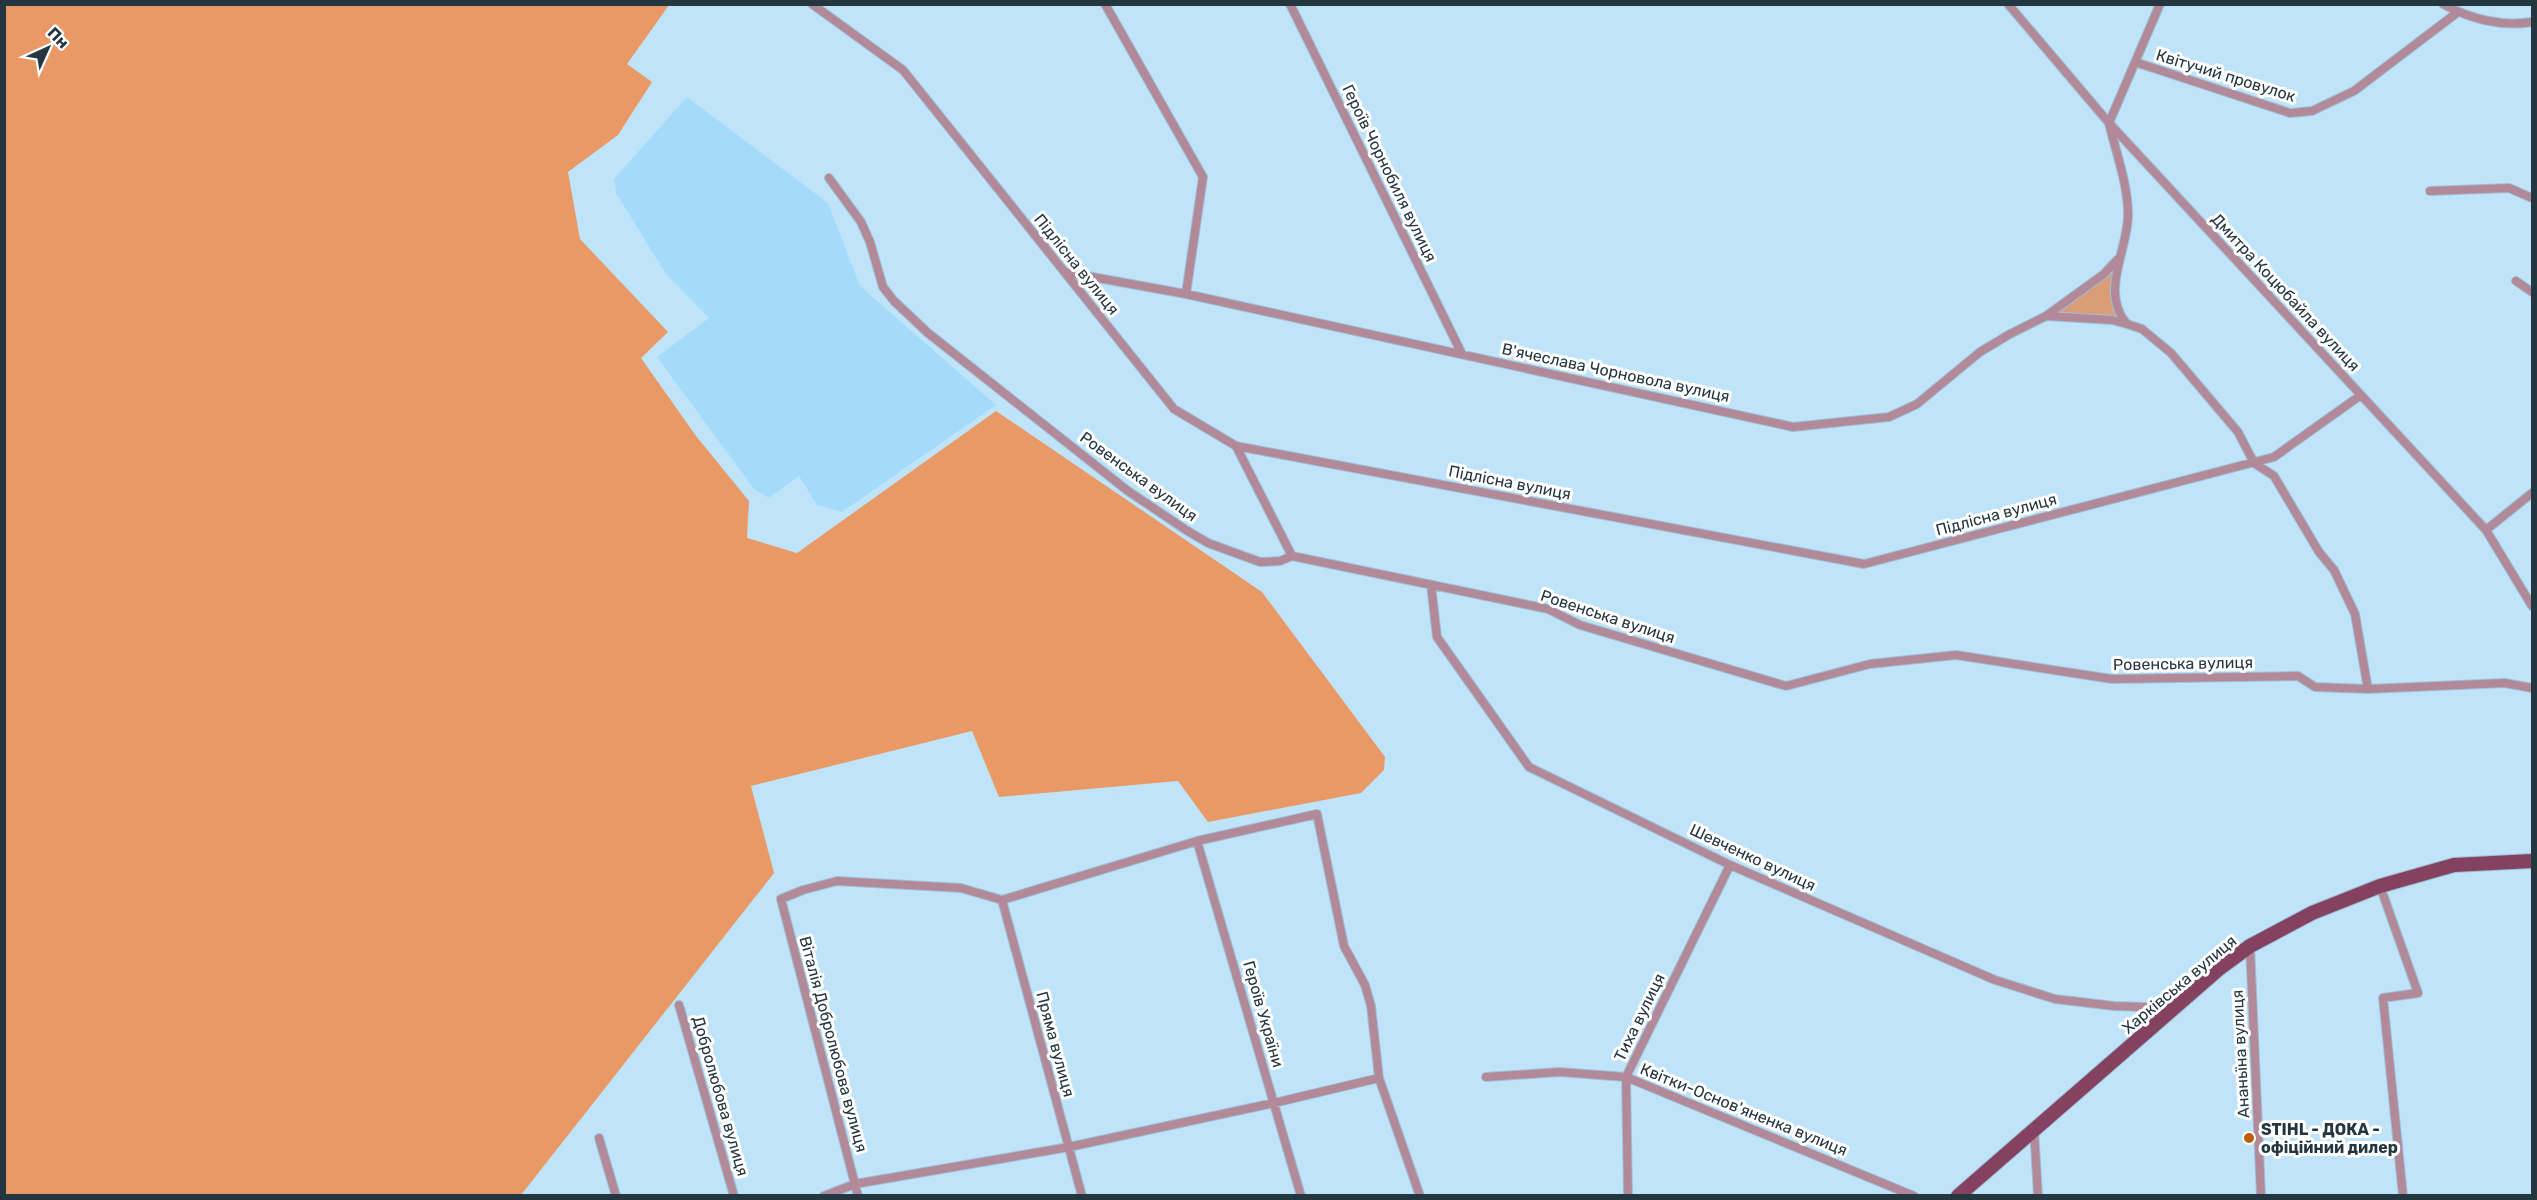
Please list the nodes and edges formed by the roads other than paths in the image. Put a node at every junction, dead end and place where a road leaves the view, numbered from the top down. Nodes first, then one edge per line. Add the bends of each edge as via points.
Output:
1 (812, 4) edge
2 (1105, 4) edge
3 (1290, 4) edge
4 (2008, 4) edge
5 (2015, 4) edge
6 (2160, 4) edge
7 (2443, 4) edge
8 (2458, 12) junction
9 (2017, 15) junction
10 (2532, 22) edge
11 (2135, 62) junction
12 (2109, 123) junction
13 (829, 178) dead end
14 (2430, 191) dead end
15 (2532, 198) edge
16 (2118, 260) junction
17 (1065, 272) junction
18 (2516, 281) dead end
19 (2532, 292) edge
20 (1186, 294) junction
21 (2046, 316) junction
22 (2127, 324) junction
23 (1462, 354) junction
24 (2361, 395) junction
25 (1236, 446) junction
26 (2254, 463) junction
27 (2532, 493) edge
28 (2486, 530) junction
29 (1292, 556) junction
30 (1431, 585) junction
31 (2532, 606) edge
32 (2368, 688) junction
33 (2532, 688) edge
34 (1197, 841) junction
35 (2532, 861) edge
36 (1730, 864) junction
37 (2380, 886) junction
38 (1002, 900) junction
39 (2250, 946) junction
40 (679, 1005) dead end
41 (2174, 1008) junction
42 (1486, 1077) dead end
43 (1626, 1077) junction
44 (1379, 1078) junction
45 (1274, 1103) junction
46 (2034, 1129) junction
47 (599, 1138) dead end
48 (1069, 1146) junction
49 (855, 1184) junction
50 (616, 1196) edge
51 (734, 1196) edge
52 (824, 1196) edge
53 (858, 1196) edge
54 (1082, 1196) edge
55 (1301, 1196) edge
56 (1420, 1196) edge
57 (1628, 1196) edge
58 (1914, 1196) edge
59 (1958, 1196) edge
60 (2038, 1196) edge
61 (2261, 1196) edge
62 (2403, 1196) edge

1 - 17 street, Підлісна вулиця via 903,70
2 - 20 street via 1203,177
3 - 23 street, Героїв Чорнобиля вулиця
4 - 9 street, Дмитра Коцюбайла вулиця
5 - 9 street
6 - 11 street
7 - 8 street
8 - 10 street via 2481,20
8 - 11 street, Квітучий провулок via 2354,91 2312,111 2290,113
9 - 12 street, Дмитра Коцюбайла вулиця
11 - 12 street
12 - 16 street via 2128,215
12 - 24 street, Дмитра Коцюбайла вулиця
13 - 29 street, Ровенська вулиця via 861,222 883,288 928,333 1128,491 1186,530 1208,543 1260,562
14 - 15 street via 2510,188
16 - 21 street, В'ячеслава Чорновола вулиця
16 - 22 street via 2116,306
17 - 20 street, В'ячеслава Чорновола вулиця
17 - 25 street, Підлісна вулиця via 1174,409
18 - 19 street
20 - 23 street, В'ячеслава Чорновола вулиця
21 - 22 street
21 - 23 street, В'ячеслава Чорновола вулиця via 1980,352 1917,404 1889,417 1793,427
22 - 26 street via 2142,329 2171,353 2238,432
24 - 26 street, Підлісна вулиця via 2274,458
24 - 28 street, Дмитра Коцюбайла вулиця
25 - 26 street, Підлісна вулиця via 1864,564
25 - 29 street
26 - 32 street via 2274,476 2334,570 2355,614
27 - 28 street
28 - 31 street, Дмитра Коцюбайла вулиця
29 - 30 street, Ровенська вулиця
30 - 32 street, Ровенська вулиця via 1548,609 1580,625 1786,686 1870,664 1956,655 2112,679 2298,676 2315,687
30 - 36 street, Шевченко вулиця via 1437,637 1529,766
32 - 33 street, Ровенська вулиця via 2505,683
34 - 38 street
34 - 44 street via 1317,814 1344,946 1365,985 1371,1006
34 - 45 street, Героїв України
35 - 37 main road, Харківська вулиця via 2454,865
36 - 41 street, Шевченко вулиця via 1995,980 2055,999
36 - 43 street, Тиха вулиця
37 - 39 main road, Харківська вулиця via 2312,913
37 - 62 street via 2418,993 2383,998
38 - 48 street, Пряма вулиця
38 - 49 street, Віталія Добролюбова вулиця via 961,888 837,881 781,899
39 - 41 main road, Харківська вулиця
39 - 61 street, Ананьїна вулиця
40 - 51 street, Добролюбова вулиця
41 - 46 main road, Харківська вулиця
42 - 43 street, Квітки-Основ'яненка вулиця via 1559,1072
43 - 57 street, Тиха вулиця
43 - 58 street, Квітки-Основ'яненка вулиця
44 - 45 street
44 - 56 street
45 - 48 street
45 - 55 street, Героїв України
46 - 59 main road, Харківська вулиця
46 - 60 street
47 - 50 street
48 - 49 street
48 - 54 street, Пряма вулиця
49 - 52 street
49 - 53 street, Віталія Добролюбова вулиця

